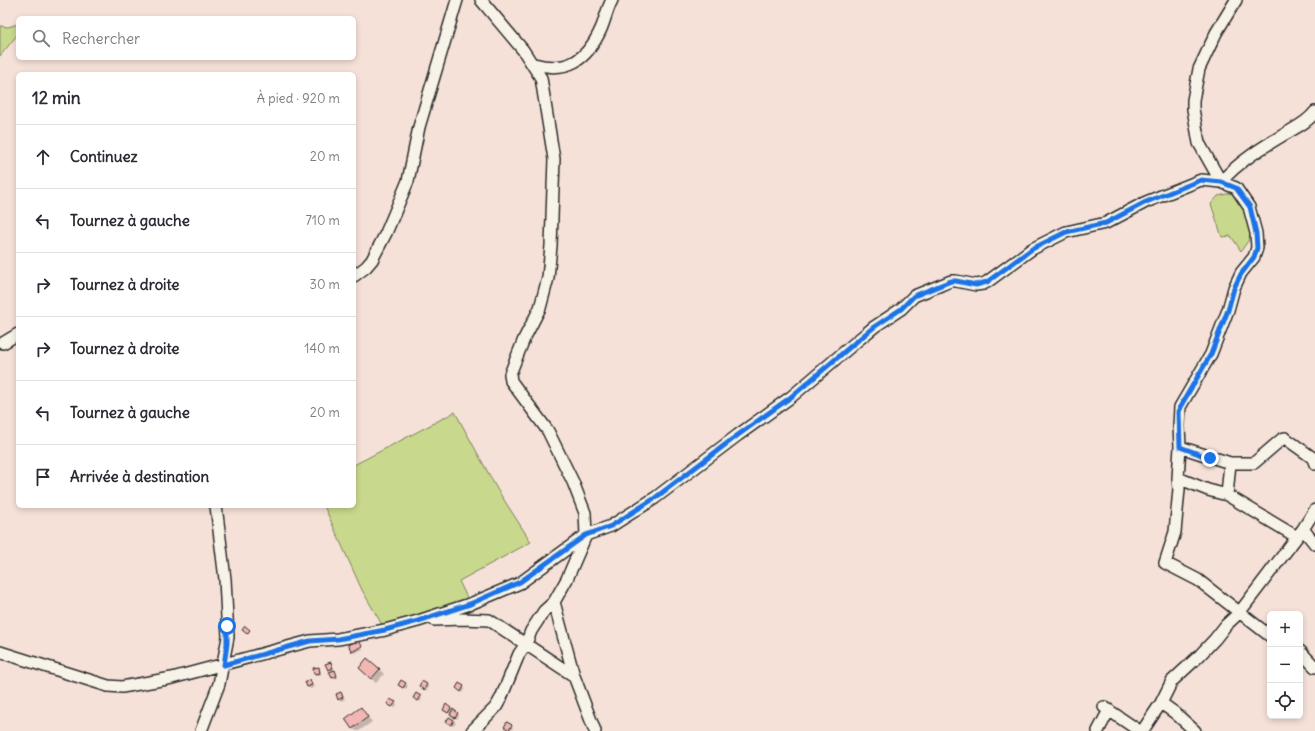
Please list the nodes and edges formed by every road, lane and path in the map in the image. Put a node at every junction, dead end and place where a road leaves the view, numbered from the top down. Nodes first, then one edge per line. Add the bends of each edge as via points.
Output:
1 (456, 0) edge
2 (481, 0) edge
3 (612, 0) edge
4 (1236, 0) edge
5 (534, 64) junction
6 (1315, 112) edge
7 (1221, 182) junction
8 (356, 274) edge
9 (16, 335) edge
10 (3, 343) dead end
11 (1180, 447) junction
12 (1230, 463) junction
13 (1315, 464) edge
14 (1178, 478) junction
15 (1227, 495) junction
16 (216, 508) edge
17 (1315, 510) edge
18 (1300, 533) junction
19 (586, 535) junction
20 (1315, 544) edge
21 (554, 602) junction
22 (1239, 612) junction
23 (418, 621) junction
24 (1267, 634) edge
25 (526, 644) junction
26 (0, 652) edge
27 (1303, 654) edge
28 (224, 665) junction
29 (1315, 667) edge
30 (574, 676) junction
31 (1161, 703) junction
32 (201, 731) edge
33 (472, 731) edge
34 (595, 731) edge
35 (1098, 731) edge
36 (1195, 731) edge

1 - 8 street via 419,127 402,198 372,260
2 - 5 street
3 - 5 street via 601,29 588,52 563,67
4 - 7 street via 1216,32 1199,68 1193,100 1199,143
5 - 19 street via 541,78 554,159 551,246 548,278 540,308 510,374 511,381 548,431 573,482 584,511
6 - 7 street via 1256,152 1228,173
7 - 11 street via 1236,188 1250,207 1257,248 1234,288 1211,354 1180,407
7 - 19 street via 1201,180 1146,202 1106,223 1066,232 1032,249 983,284 951,281 914,296 791,397 655,498 611,526
9 - 10 street
11 - 12 street
11 - 14 street
12 - 13 street via 1254,463 1285,438 1313,458
12 - 15 street
14 - 15 street
14 - 22 street via 1175,532 1165,563 1198,580
15 - 18 street
16 - 28 street via 225,579 228,637
17 - 18 street
18 - 20 street
18 - 22 street
19 - 21 street
19 - 23 street via 520,582 470,604
21 - 25 street via 544,611
21 - 30 street
22 - 24 street
22 - 31 street via 1216,639 1172,681
23 - 25 street via 489,620
23 - 28 street via 338,639 310,641
25 - 30 street
25 - 33 street via 519,654 496,707
26 - 28 street via 108,686 122,687
27 - 29 street
28 - 32 street
30 - 34 street
31 - 35 street via 1143,730 1138,730 1106,709
31 - 36 street

